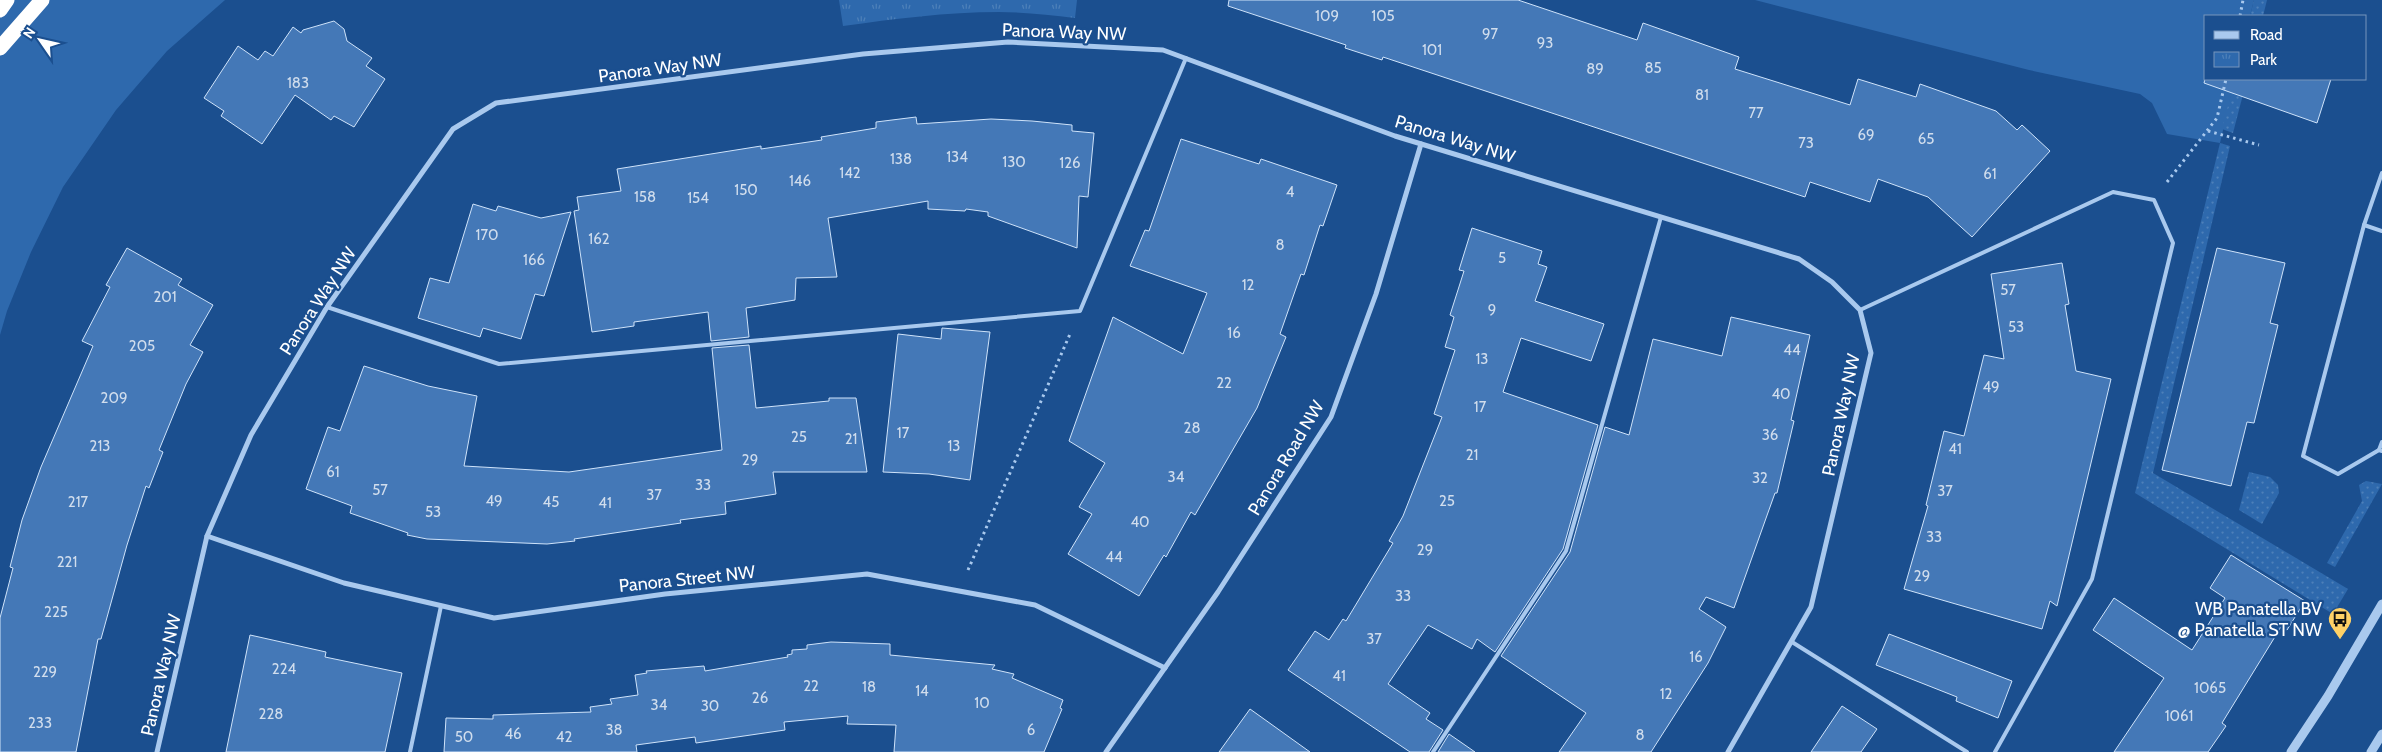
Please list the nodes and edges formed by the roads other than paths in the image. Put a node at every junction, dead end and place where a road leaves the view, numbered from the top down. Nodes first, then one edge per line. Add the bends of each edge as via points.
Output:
1 (7, 0) edge
2 (42, 0) edge
3 (0, 10) edge
4 (0, 48) edge
5 (1186, 58) junction
6 (1421, 144) junction
7 (2382, 173) edge
8 (1660, 217) junction
9 (2364, 225) junction
10 (2382, 231) edge
11 (327, 307) junction
12 (1860, 310) junction
13 (2382, 442) edge
14 (2380, 450) edge
15 (207, 536) junction
16 (2382, 604) edge
17 (441, 606) junction
18 (1792, 642) junction
19 (1165, 668) junction
20 (2382, 734) edge
21 (157, 752) edge
22 (410, 752) edge
23 (1106, 752) edge
24 (1433, 752) edge
25 (1728, 752) edge
26 (1967, 752) edge
27 (1995, 752) edge
28 (2291, 752) edge
29 (2371, 752) edge

1 - 3 highway
2 - 4 highway
5 - 6 street, Panora Way NW
5 - 11 street, Panora Way NW via 1163,50 1008,42 863,54 496,103 453,129
5 - 11 lane via 1080,311 498,364
6 - 8 street, Panora Way NW
6 - 19 street, Panora Road NW via 1376,294 1331,417
7 - 9 lane
8 - 12 street, Panora Way NW via 1799,259 1832,282
8 - 24 lane via 1566,551
9 - 10 lane
9 - 14 lane via 2303,456 2338,474
11 - 15 street, Panora Way NW via 251,435
12 - 18 street, Panora Way NW via 1871,353 1812,607
12 - 27 lane via 2114,192 2154,200 2173,243 2092,578
13 - 14 lane
15 - 17 street, Panora Street NW via 344,584
15 - 21 street, Panora Way NW
16 - 28 street
17 - 19 street, Panora Street NW via 494,618 666,594 867,574 1035,605
17 - 22 lane
18 - 25 street, Panora Way NW
18 - 26 lane
19 - 23 street, Panora Road NW
20 - 29 street

